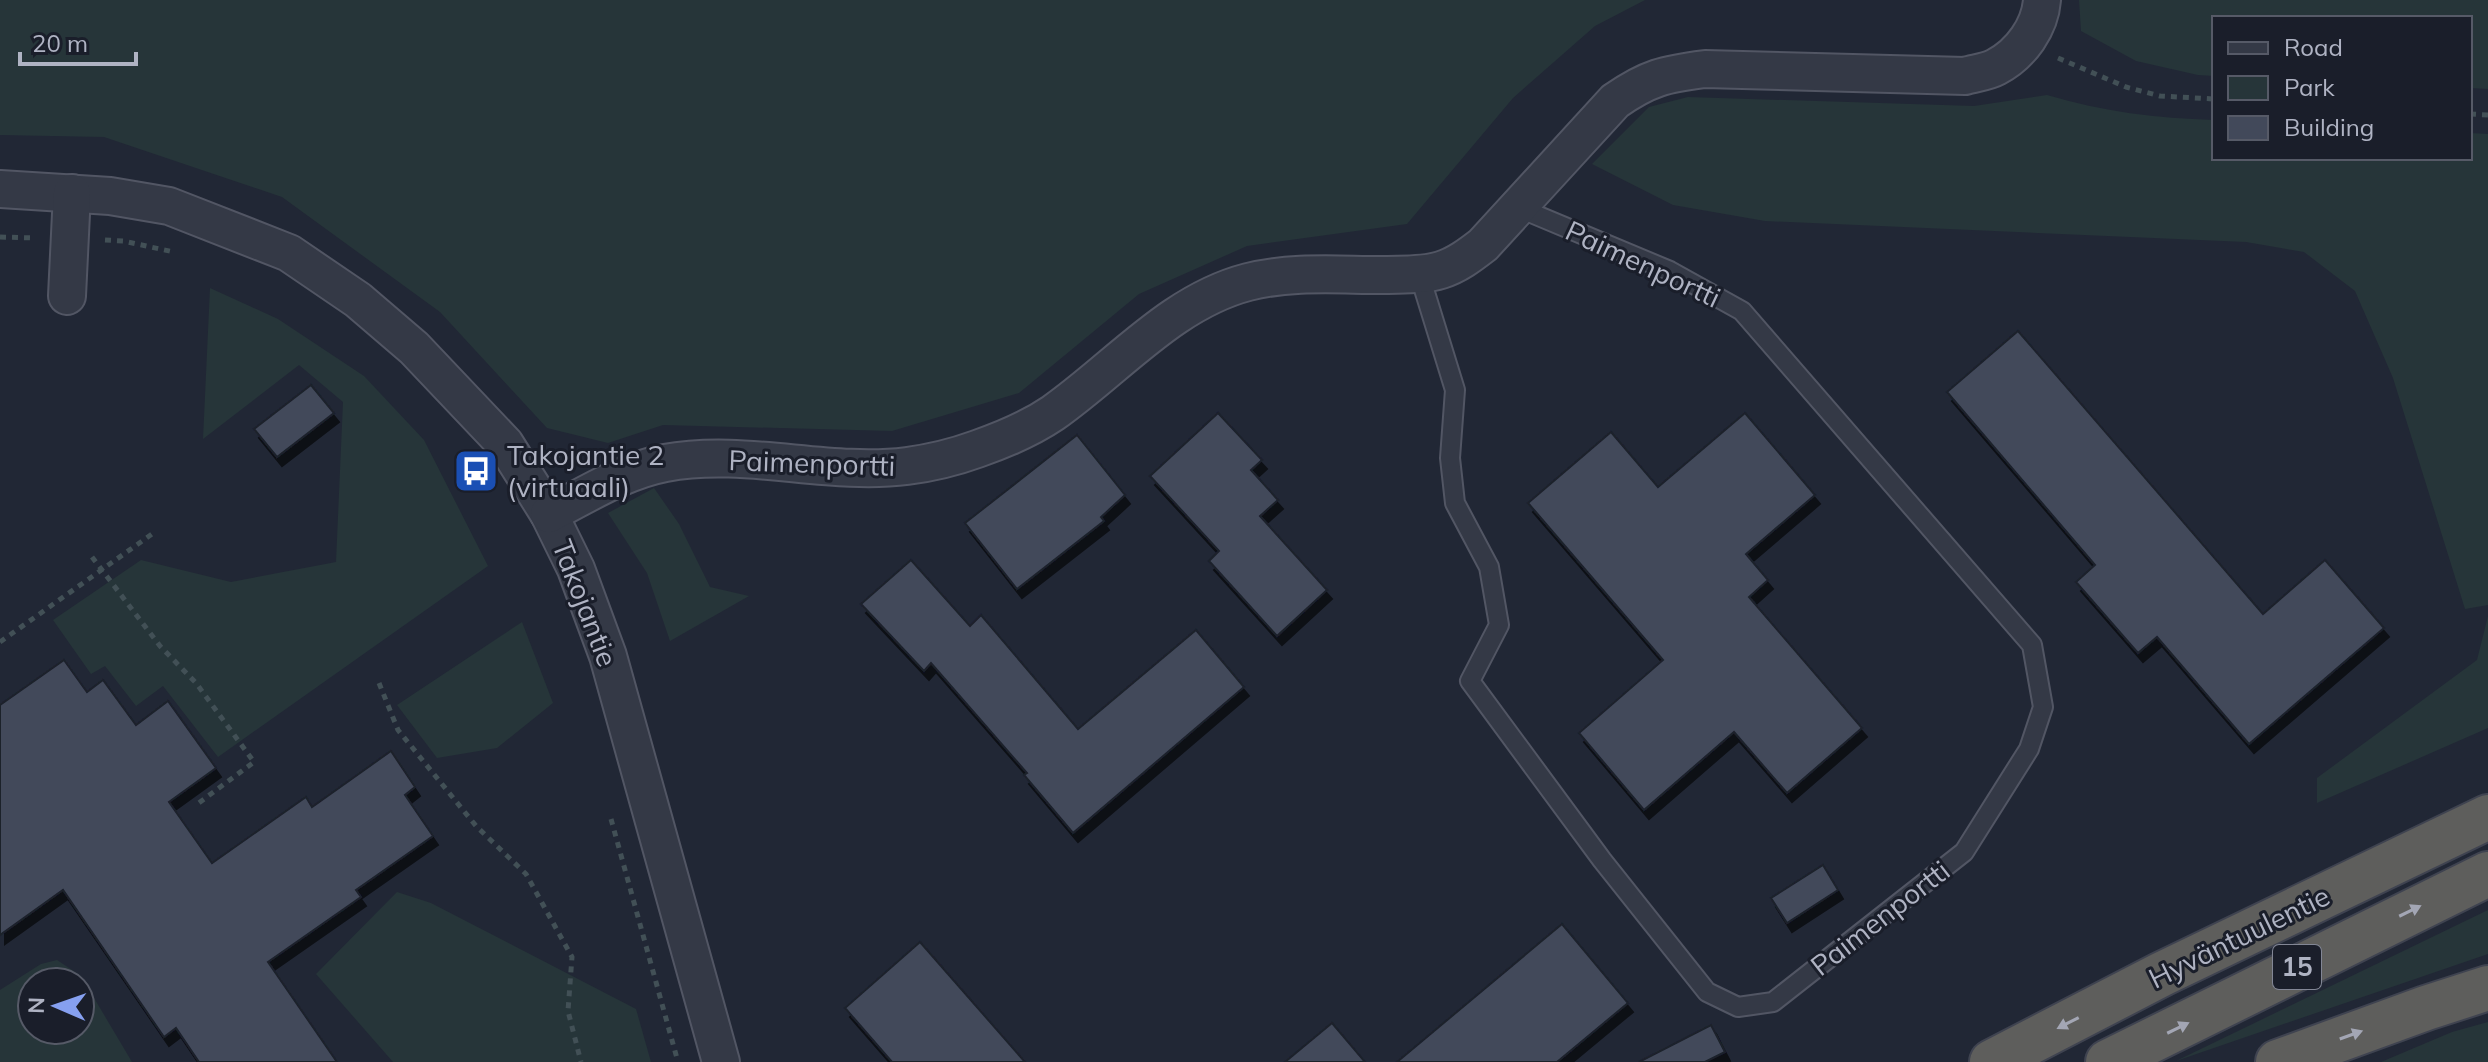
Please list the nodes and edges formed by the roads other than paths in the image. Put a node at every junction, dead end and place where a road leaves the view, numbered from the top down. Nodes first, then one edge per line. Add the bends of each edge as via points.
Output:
1 (2042, 0) edge
2 (0, 189) edge
3 (72, 193) junction
4 (1517, 207) junction
5 (1419, 273) junction
6 (67, 296) dead end
7 (549, 514) junction
8 (2478, 820) edge
9 (2488, 874) edge
10 (2488, 988) edge
11 (721, 1062) edge
12 (1992, 1062) edge
13 (2108, 1062) edge
14 (2278, 1062) edge

1 - 4 street, Paimenportti via 2041,15 2025,44 1997,67 1965,76 1705,69 1642,83 1615,101
2 - 3 street, Takojantie
3 - 6 street
3 - 7 street, Takojantie via 169,206 289,253 358,300 424,357 505,444
4 - 5 street, Paimenportti via 1462,261
4 - 5 lane, Paimenportti via 1670,271 1742,311 2032,645 2043,707 2029,749 1964,852 1773,1002 1738,1007 1707,992 1470,681 1499,625 1489,567 1455,503 1450,458 1455,390
5 - 7 street, Paimenportti via 1247,282 1164,324 1052,414 976,450 905,466 734,459 666,463 634,472
7 - 11 street, Takojantie via 608,656
8 -> 12 highway, Hyväntuulentie / 15
13 -> 9 highway, Hyväntuulentie / 15
14 -> 10 highway

